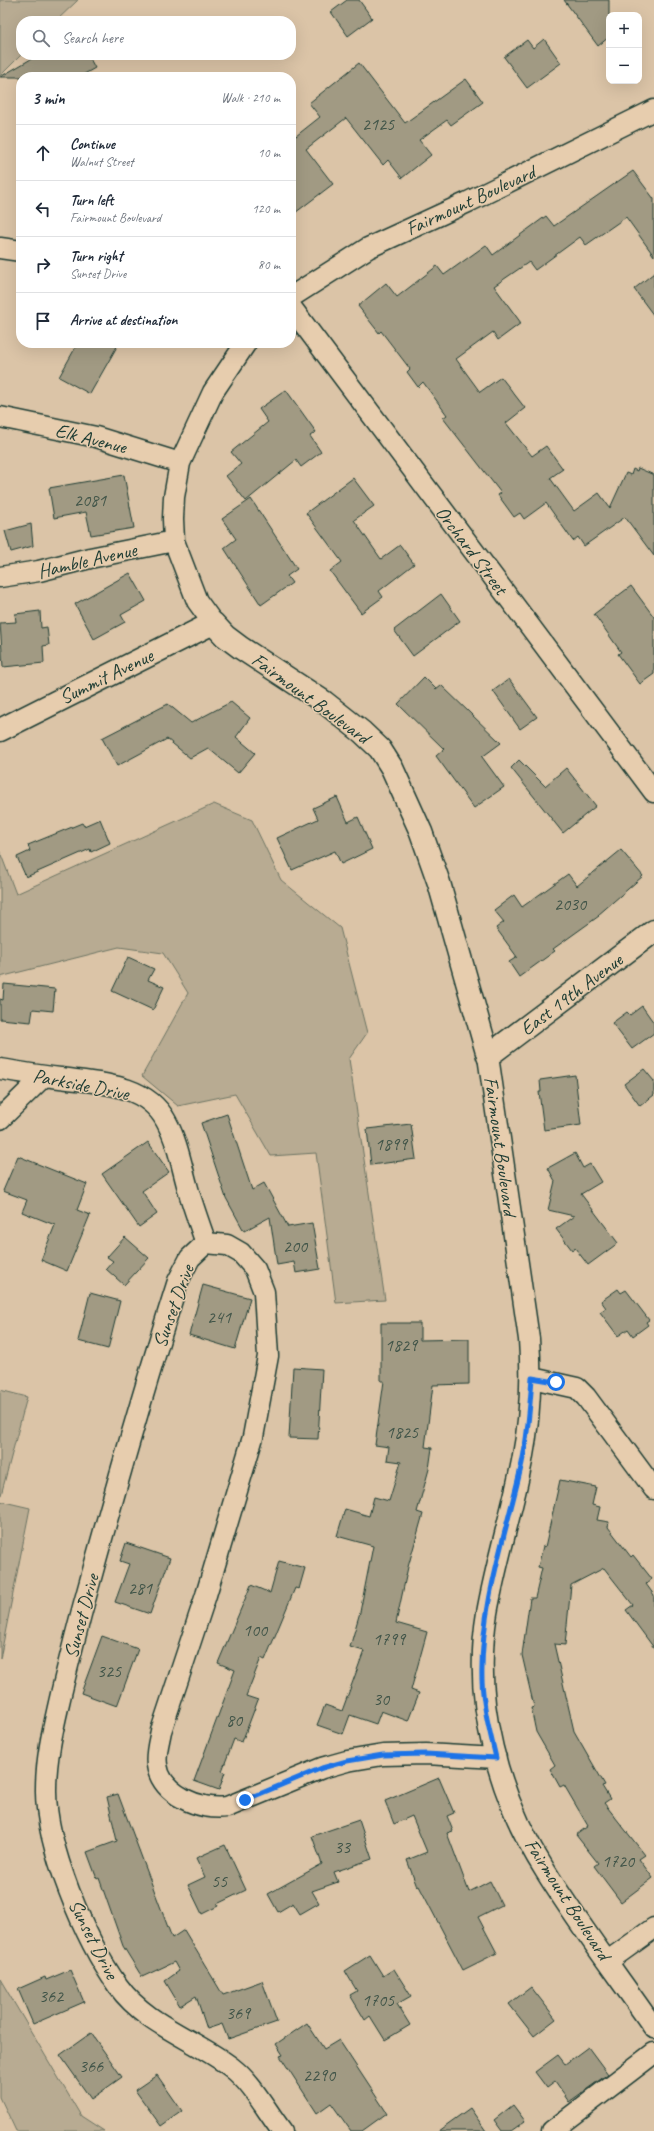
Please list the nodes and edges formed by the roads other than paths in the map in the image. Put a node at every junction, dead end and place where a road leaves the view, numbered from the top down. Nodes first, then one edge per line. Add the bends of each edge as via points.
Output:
1 (654, 110) edge
2 (0, 248) edge
3 (16, 250) edge
4 (296, 294) edge
5 (296, 314) edge
6 (243, 348) edge
7 (0, 417) edge
8 (180, 463) junction
9 (174, 541) junction
10 (0, 577) edge
11 (213, 623) junction
12 (0, 730) edge
13 (654, 792) edge
14 (654, 932) edge
15 (488, 1056) junction
16 (0, 1069) edge
17 (44, 1076) junction
18 (0, 1119) edge
19 (206, 1243) junction
20 (532, 1378) junction
21 (654, 1489) edge
22 (496, 1758) junction
23 (654, 1928) edge
24 (608, 1961) junction
25 (654, 2028) edge
26 (654, 2053) edge
27 (276, 2124) edge
28 (552, 2131) edge

1 - 4 street, Fairmount Boulevard via 468,202 368,248
2 - 3 street
5 - 13 street, Orchard Street
6 - 8 street, Fairmount Boulevard via 213,392
7 - 8 street, Elk Avenue via 96,437
8 - 9 street, Fairmount Boulevard via 173,519
9 - 10 street, Hamble Avenue via 90,558 38,572
9 - 11 street, Fairmount Boulevard via 197,602
11 - 12 street, Summit Avenue
11 - 15 street, Fairmount Boulevard via 241,648 330,706 380,749 406,794 424,839 451,922
14 - 15 street, East 19th Avenue
15 - 20 street, Fairmount Boulevard via 529,1339
16 - 17 street, Parkside Drive
17 - 18 street
17 - 19 street, Parkside Drive via 131,1090 158,1108 175,1140
19 - 22 street, Sunset Drive via 227,1245 241,1253 254,1269 264,1292 268,1356 252,1436 206,1595 161,1731 157,1753 160,1776 181,1797 197,1806 214,1809 227,1807 322,1768 347,1761 383,1755 426,1754
19 - 27 street, Sunset Drive via 190,1258 178,1281 117,1483 76,1631 52,1732 46,1791 57,1857 87,1930 120,1989 135,2005 154,2019 230,2066 245,2079
20 - 21 street via 577,1388
20 - 22 street, Fairmount Boulevard via 522,1461 484,1634 484,1703
22 - 24 street, Fairmount Boulevard via 510,1801 534,1852
23 - 24 street
24 - 25 street, Fairmount Boulevard
26 - 28 street

